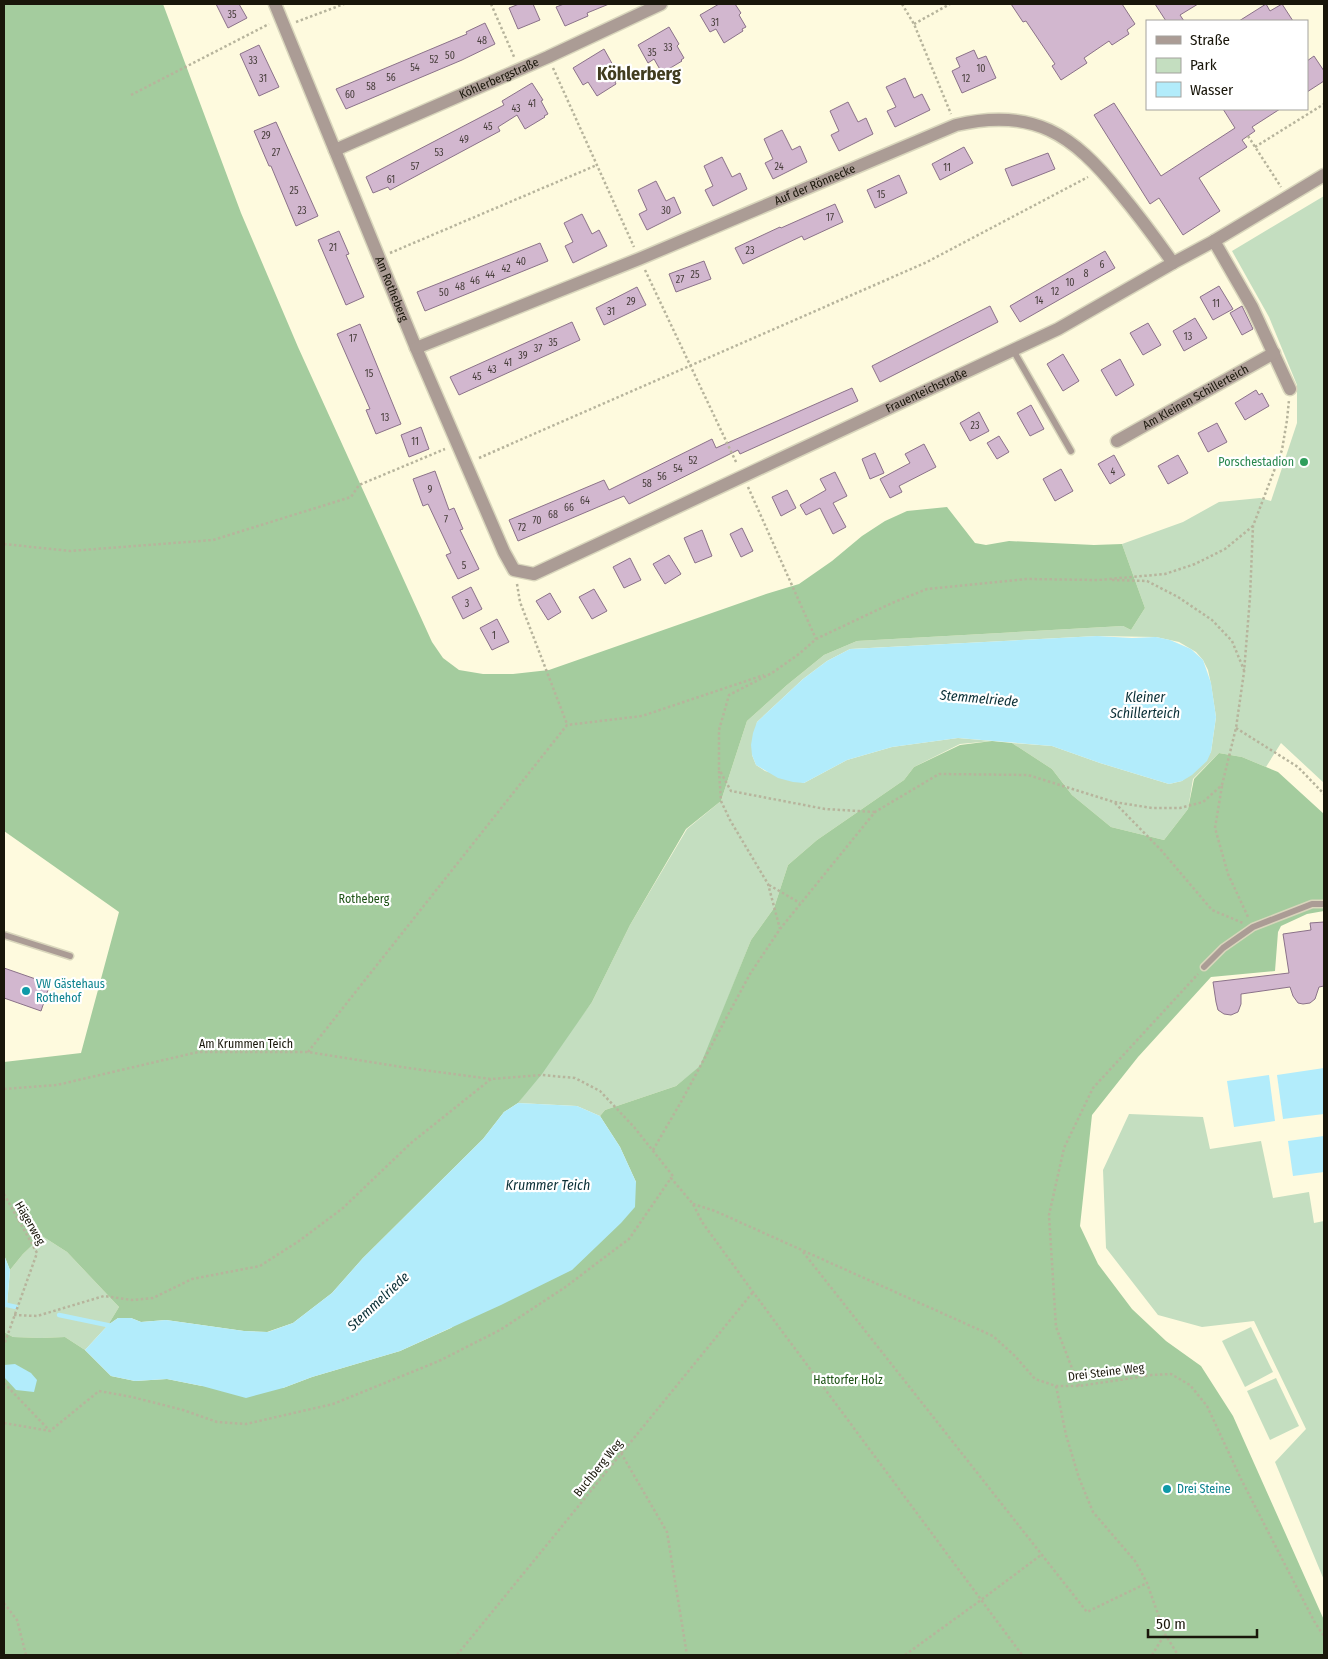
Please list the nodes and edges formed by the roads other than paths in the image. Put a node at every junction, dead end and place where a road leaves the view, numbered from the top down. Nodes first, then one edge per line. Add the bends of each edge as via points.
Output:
1 (275, 4) edge
2 (661, 4) edge
3 (335, 150) junction
4 (1324, 175) edge
5 (1214, 242) junction
6 (1173, 263) junction
7 (416, 348) junction
8 (1013, 350) junction
9 (1274, 353) junction
10 (1290, 389) road end
11 (1116, 441) dead end
12 (1071, 451) dead end
13 (514, 570) joint
14 (1324, 904) edge
15 (4, 935) edge
16 (70, 956) dead end
17 (1204, 967) road end

1 - 3 street, Am Rotheberg
2 - 3 street, Köhlerbergstraße
3 - 7 street, Am Rotheberg
4 - 5 street, Frauenteichstraße
5 - 6 street, Frauenteichstraße
5 - 9 street via 1252,307
6 - 7 street, Auf der Rönnecke via 1102,170 1084,152 1048,129 1031,124 1012,120 974,120
6 - 8 street, Frauenteichstraße via 1058,329
7 - 13 street, Am Rotheberg
8 - 12 lane
8 - 13 street, Frauenteichstraße via 534,574
9 - 10 street
9 - 11 street, Am Kleinen Schillerteich
14 - 17 lane via 1312,904 1253,927 1223,948
15 - 16 lane

